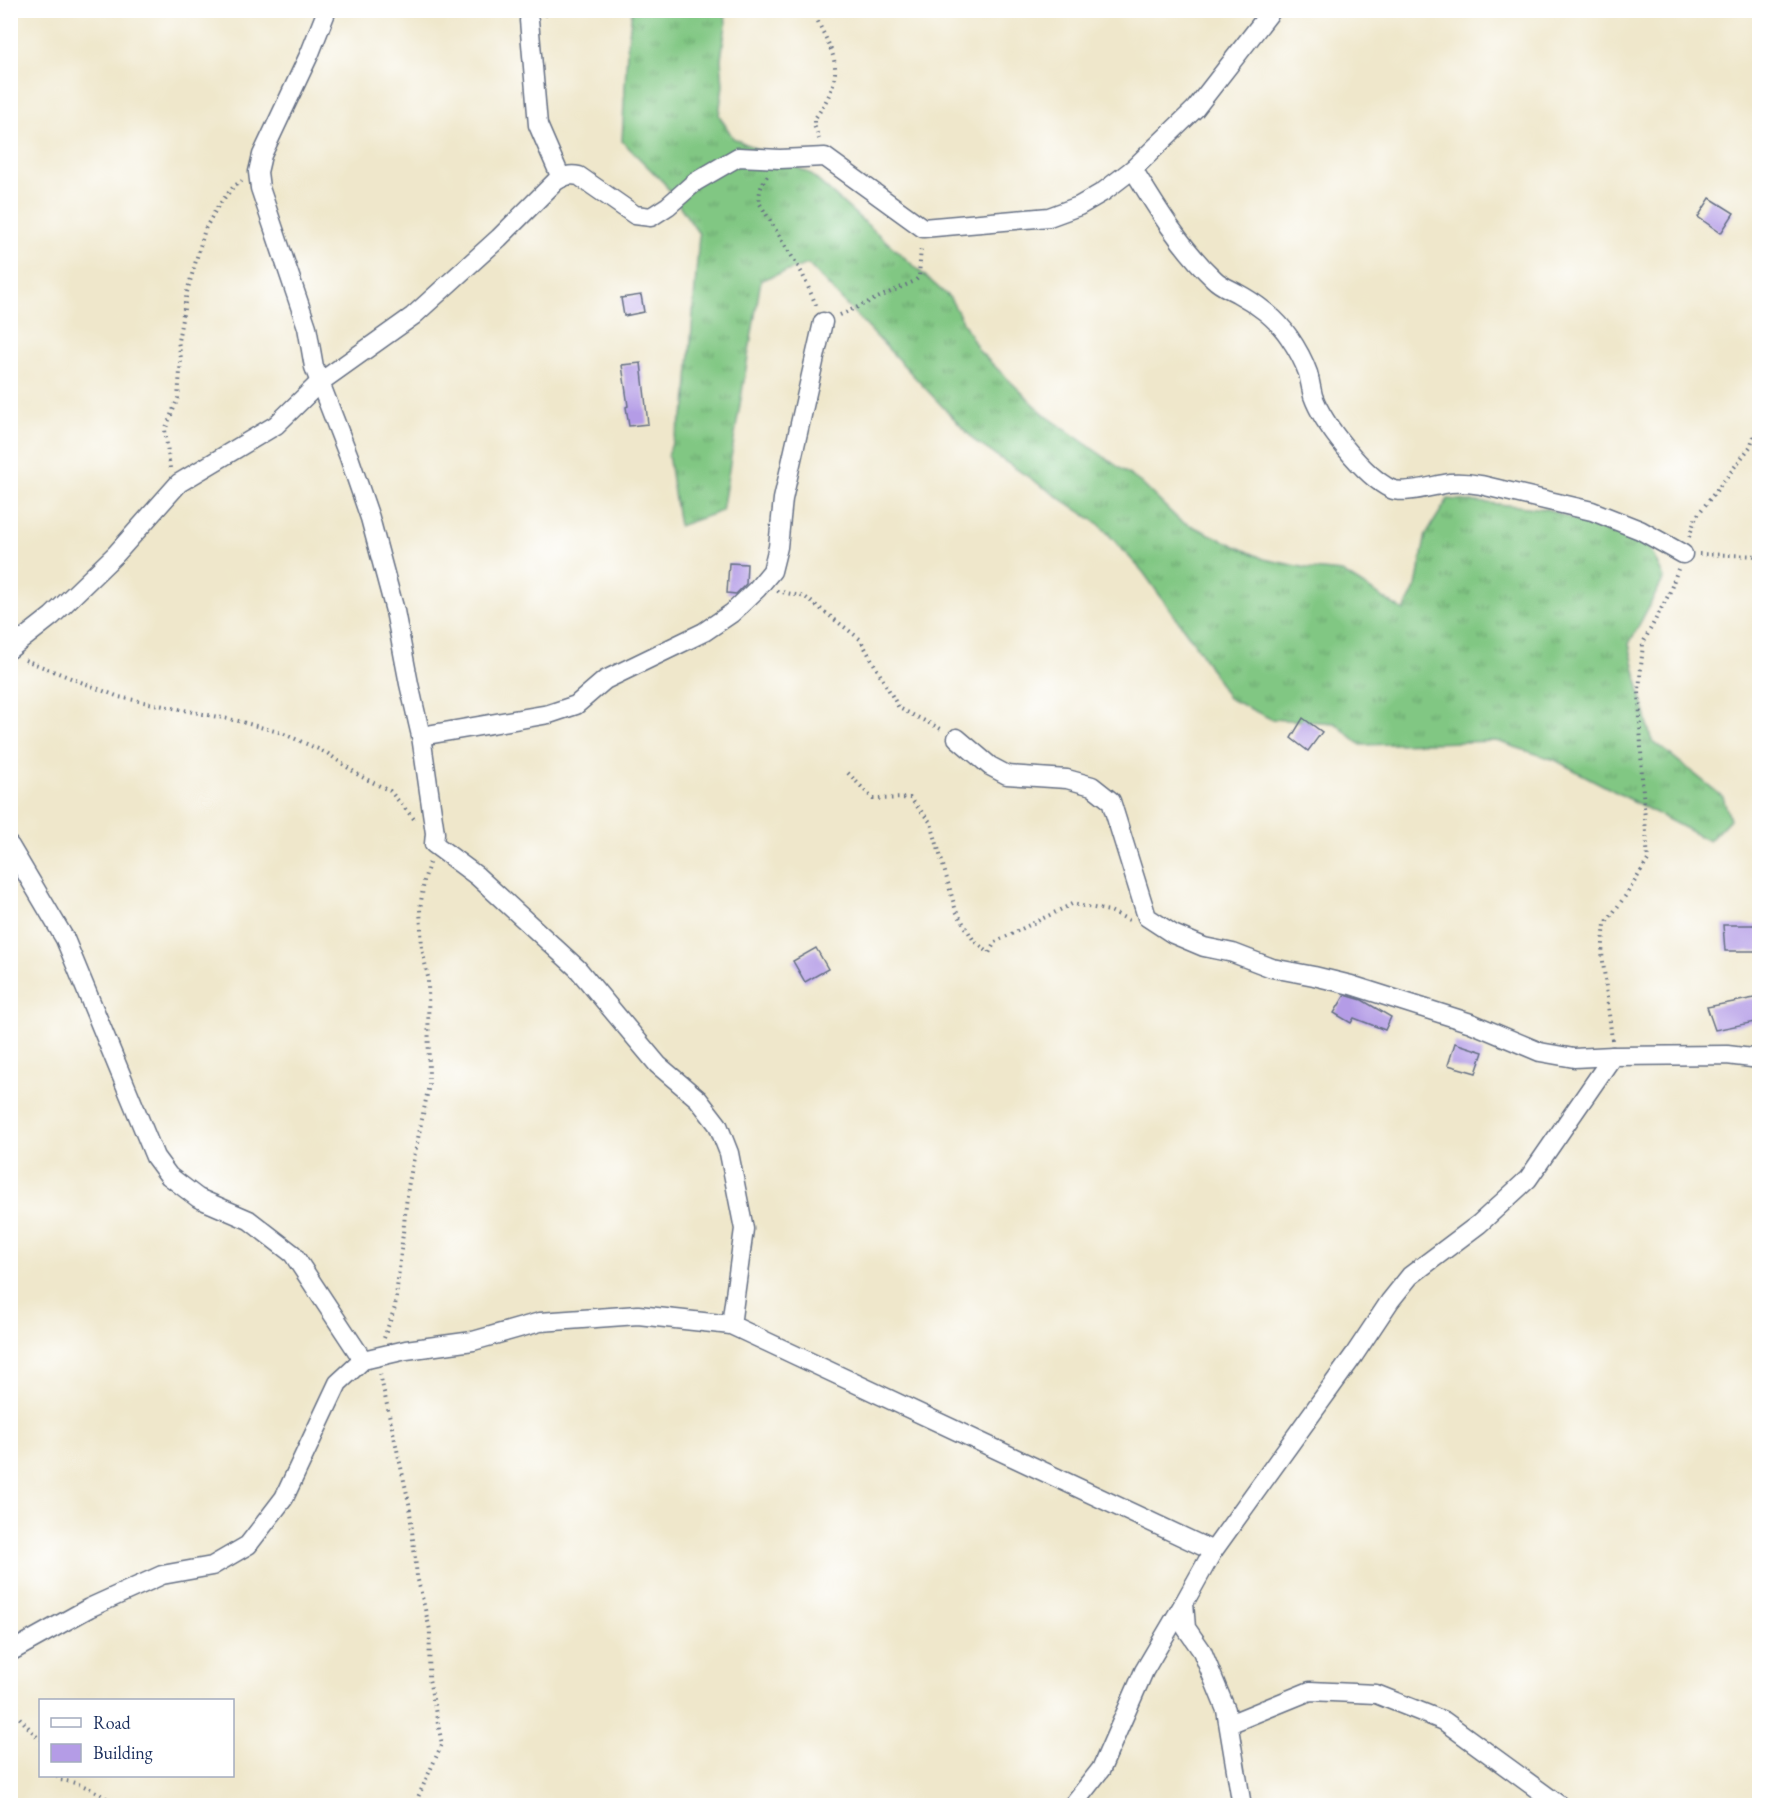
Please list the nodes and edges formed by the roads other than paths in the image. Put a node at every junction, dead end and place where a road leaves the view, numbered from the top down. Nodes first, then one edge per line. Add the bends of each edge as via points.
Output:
1 (327, 10) edge
2 (1272, 10) edge
3 (529, 20) dead end
4 (1133, 169) junction
5 (561, 178) junction
6 (823, 322) road end
7 (319, 383) junction
8 (1683, 554) road end
9 (16, 654) edge
10 (421, 736) junction
11 (957, 738) road end
12 (10, 846) edge
13 (1613, 1056) junction
14 (1760, 1059) edge
15 (731, 1325) junction
16 (370, 1359) junction
17 (1213, 1551) junction
18 (1184, 1603) junction
19 (10, 1652) edge
20 (1229, 1724) junction
21 (1559, 1805) edge
22 (1072, 1806) edge
23 (1242, 1806) edge

1 - 7 street via 258,172 307,327
2 - 4 street via 1195,109
3 - 5 street via 538,125
4 - 5 street via 1079,206 1049,217 923,228 825,157 748,156 731,160 651,217 634,215 579,176
4 - 8 street via 1155,206 1213,278 1261,309 1289,337 1308,373 1324,420 1348,451 1385,485 1394,490 1465,482 1481,485 1592,511 1640,530
5 - 7 street via 413,316
6 - 10 street via 783,499 778,547 772,571 761,584 732,613 704,632 604,680 576,705 549,714
7 - 9 street via 276,425 179,483 116,554
7 - 10 street via 370,518 395,611
10 - 15 street via 434,844 477,876 577,968 658,1065 698,1099 718,1125 729,1153 744,1230
11 - 13 street via 1007,775 1067,779 1092,786 1111,801 1147,917 1173,934 1272,969 1351,985 1470,1023 1540,1052 1574,1058
12 - 16 street via 65,939 155,1157 169,1176 198,1198 249,1220 293,1254
13 - 14 street via 1727,1055
13 - 17 street via 1528,1179 1479,1224 1410,1276
15 - 16 street via 638,1316 540,1322 473,1341
15 - 17 street
16 - 19 street via 338,1383 284,1498 248,1545 212,1566 162,1575 89,1608
17 - 18 street
18 - 20 street via 1186,1628 1202,1651
18 - 22 street via 1144,1671 1101,1769
20 - 21 street via 1310,1691 1376,1694 1444,1721
20 - 23 street

